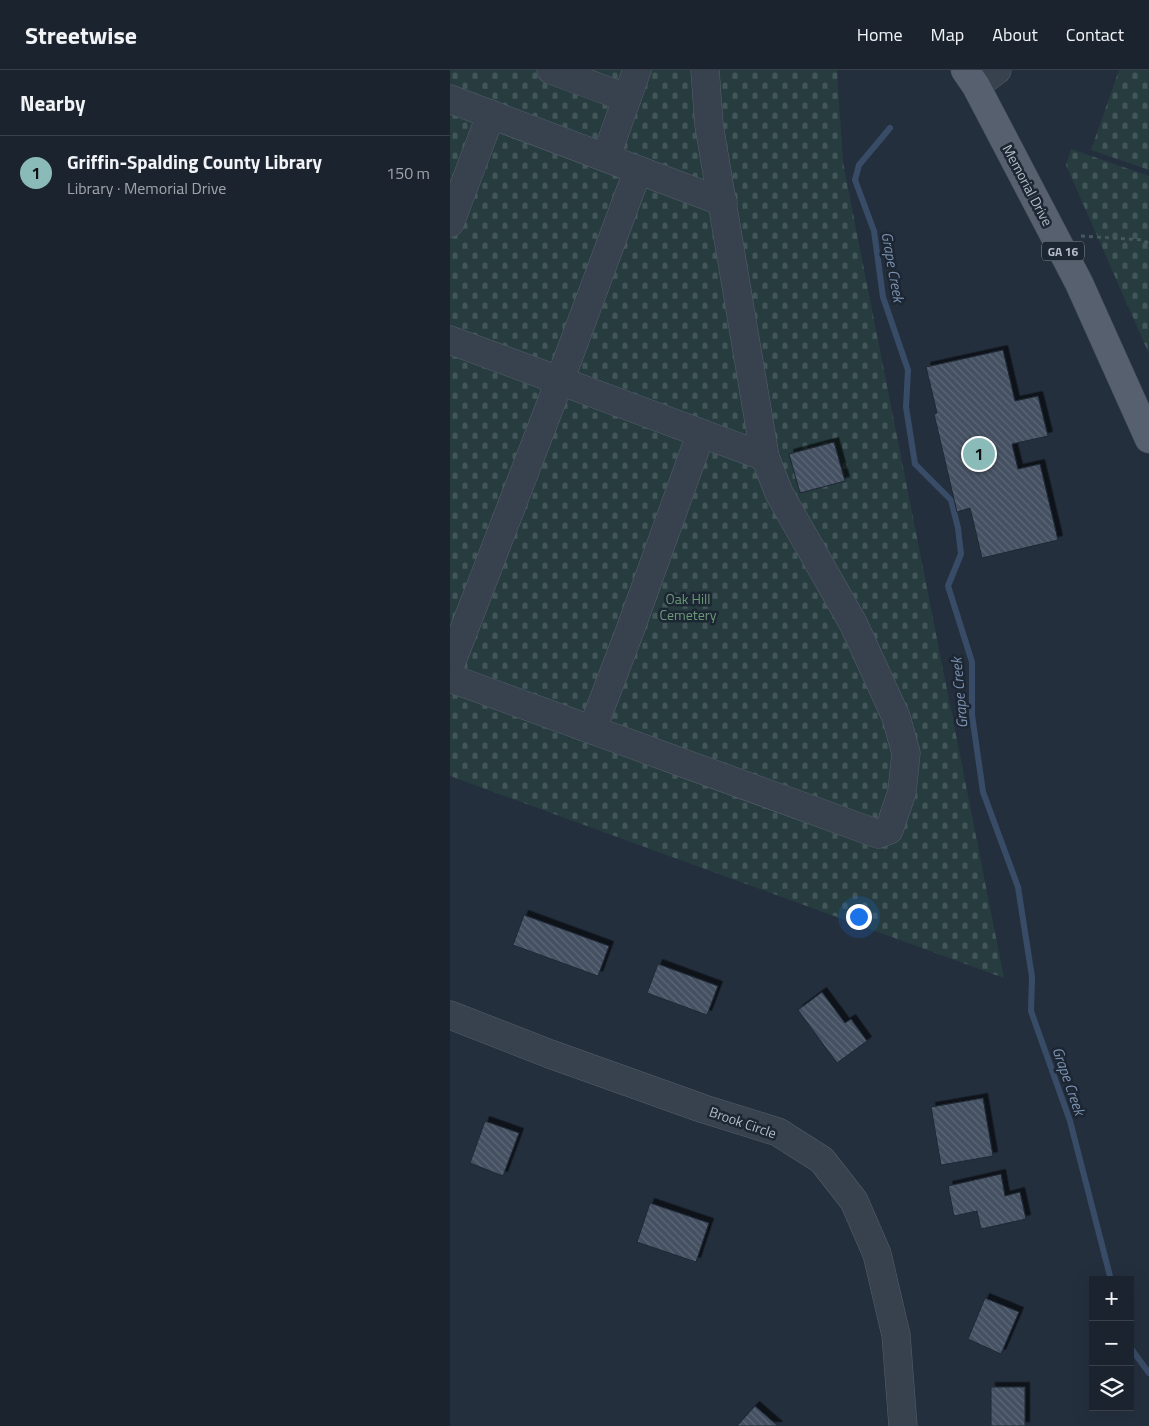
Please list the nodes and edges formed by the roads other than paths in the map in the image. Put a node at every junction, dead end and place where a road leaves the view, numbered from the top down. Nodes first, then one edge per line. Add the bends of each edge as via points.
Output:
1 (551, 70) edge
2 (637, 70) edge
3 (705, 70) edge
4 (979, 75) edge
5 (627, 98) junction
6 (450, 99) edge
7 (491, 114) junction
8 (606, 157) junction
9 (638, 170) junction
10 (723, 202) junction
11 (450, 223) edge
12 (450, 340) edge
13 (560, 380) junction
14 (701, 433) junction
15 (1149, 439) edge
16 (765, 457) junction
17 (450, 666) edge
18 (450, 678) edge
19 (592, 730) junction
20 (450, 1015) edge
21 (903, 1426) edge

1 - 5 street
2 - 5 street
3 - 10 street via 709,125
4 - 15 main road, Memorial Drive / GA 16 via 1079,283
5 - 8 street
6 - 7 street
7 - 8 street
7 - 11 street
8 - 9 street
9 - 10 street
9 - 13 street
10 - 16 street
12 - 13 street
13 - 14 street
13 - 17 street
14 - 16 street
14 - 19 street
16 - 19 street via 779,493 853,623 896,717 906,753 902,792 889,830 878,834
18 - 19 street
20 - 21 street, Brook Circle via 695,1106 778,1132 822,1160 854,1201 877,1254 896,1335

